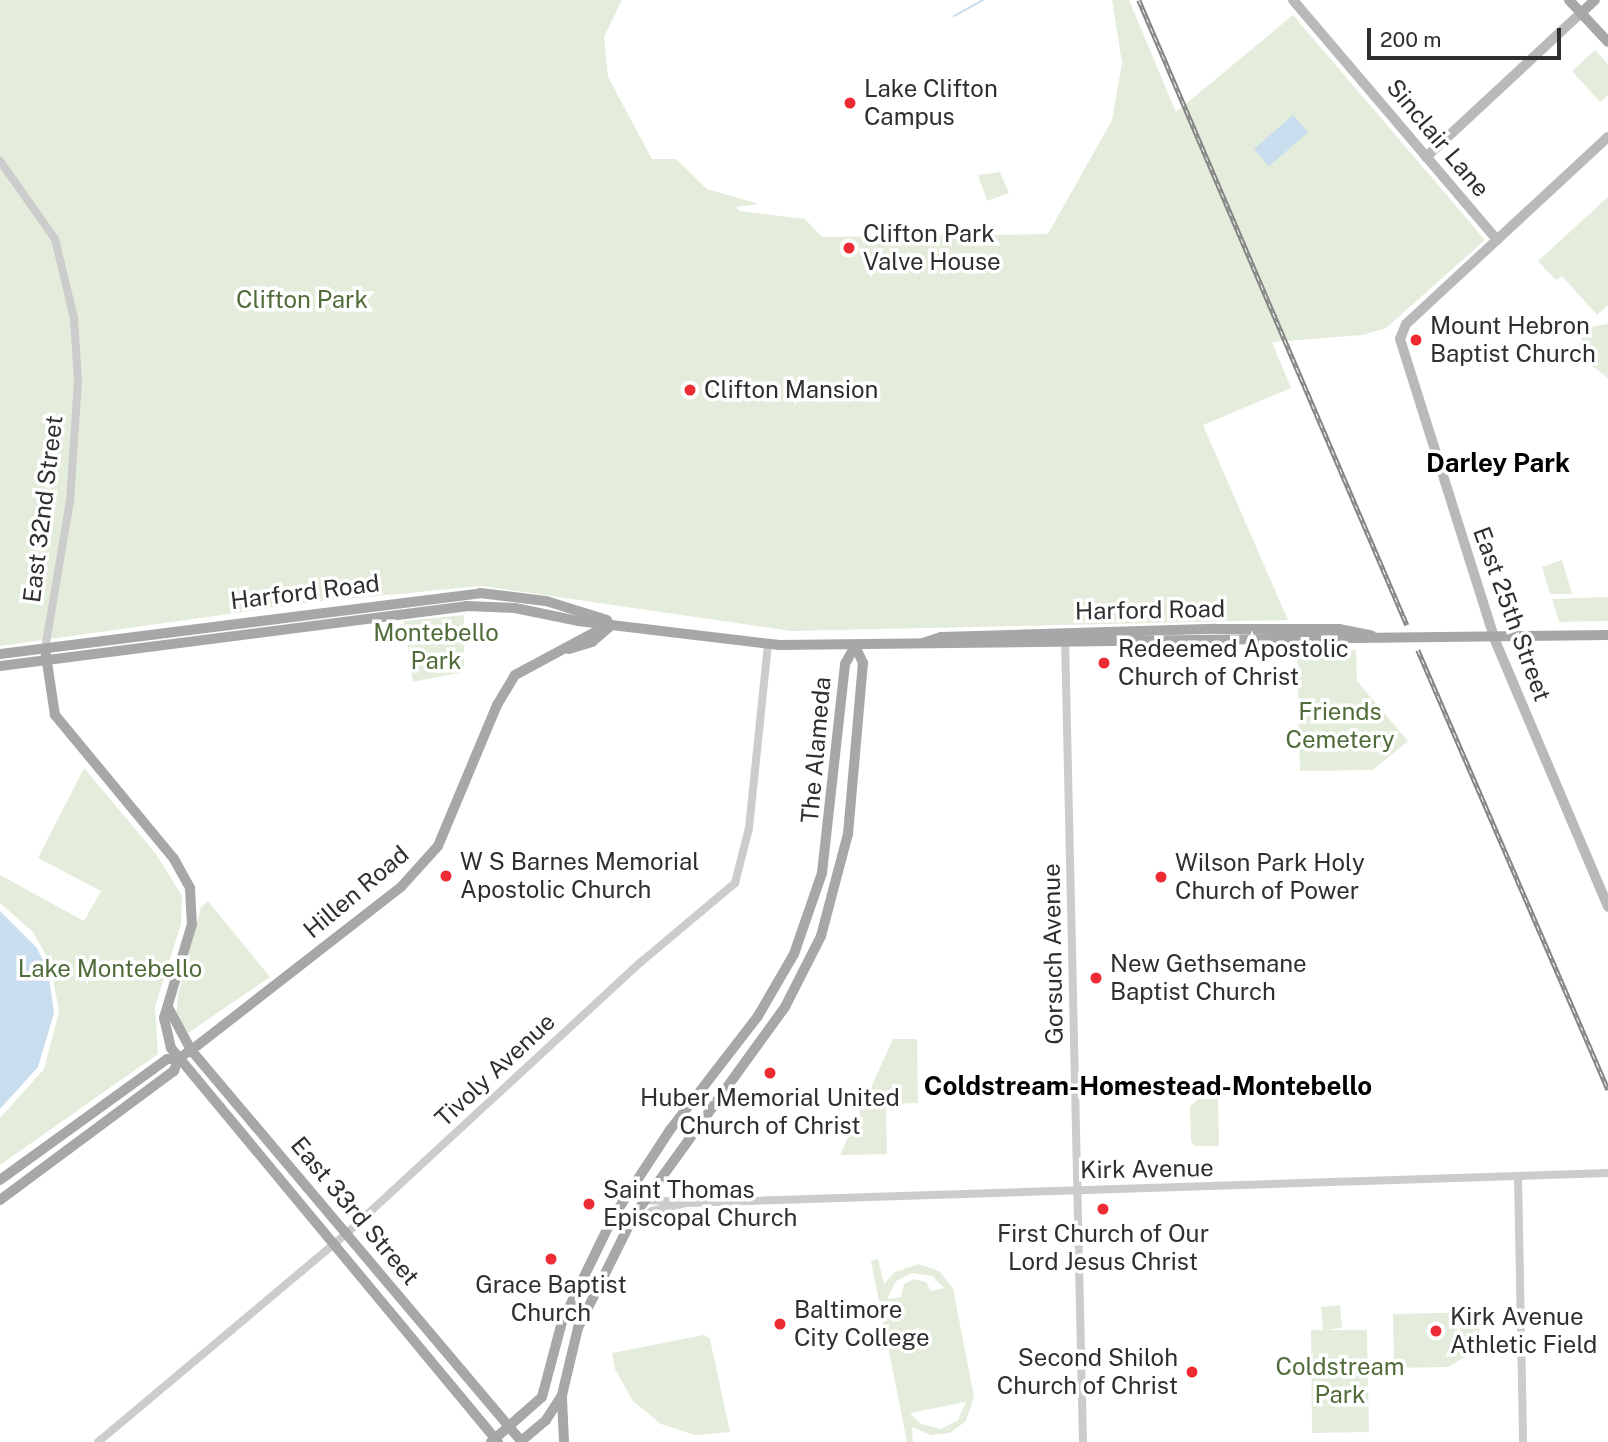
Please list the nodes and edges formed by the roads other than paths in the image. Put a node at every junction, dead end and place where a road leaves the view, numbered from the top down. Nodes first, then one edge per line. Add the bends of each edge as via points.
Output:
1 (1293, 0) edge
2 (1569, 0) edge
3 (1595, 0) edge
4 (1581, 13) junction
5 (1608, 42) edge
6 (1608, 137) edge
7 (1426, 157) junction
8 (0, 161) edge
9 (1497, 240) junction
10 (578, 621) junction
11 (613, 622) junction
12 (1608, 635) edge
13 (1494, 638) junction
14 (1065, 639) junction
15 (572, 642) junction
16 (768, 645) junction
17 (855, 646) junction
18 (555, 651) junction
19 (0, 654) edge
20 (44, 654) junction
21 (0, 666) edge
22 (186, 875) joint
23 (1608, 907) edge
24 (169, 1000) junction
25 (191, 1050) junction
26 (178, 1059) junction
27 (1608, 1173) edge
28 (1518, 1176) junction
29 (0, 1181) edge
30 (650, 1188) junction
31 (1077, 1190) junction
32 (668, 1199) junction
33 (0, 1200) edge
34 (643, 1200) junction
35 (686, 1203) junction
36 (616, 1212) junction
37 (346, 1234) junction
38 (621, 1238) junction
39 (333, 1245) junction
40 (562, 1395) junction
41 (509, 1427) junction
42 (494, 1441) edge
43 (98, 1442) edge
44 (521, 1442) edge
45 (564, 1442) edge
46 (1083, 1442) edge
47 (1523, 1442) edge

1 - 7 main road, Sinclair Lane
2 - 4 main road
3 - 4 main road
4 - 5 main road
4 - 7 main road
6 - 9 main road
7 - 9 main road, Sinclair Lane
8 - 20 street, East 32nd Street via 55,239 74,318 75,444 64,556
9 - 13 main road, East 25th Street via 1403,327 1402,347
10 - 11 main road, Harford Road
10 - 15 main road via 579,633
10 - 20 main road, Harford Road via 515,608 466,606
11 - 15 main road, Hillen Road
11 - 16 main road, Harford Road
11 - 18 main road, Hillen Road via 592,642
11 - 20 main road, Harford Road via 586,610 480,593
12 - 13 main road, Harford Road
13 - 14 main road, Harford Road
13 - 23 main road, East 25th Street
14 - 17 main road, Harford Road
14 - 31 street, Gorsuch Avenue
15 - 18 main road, Hillen Road
16 - 17 main road, Harford Road
16 - 37 street, Tivoly Avenue via 749,828 735,883 641,962
17 - 30 main road, The Alameda via 863,663 848,834 824,930 785,1007
17 - 36 main road, The Alameda via 845,664 829,839 802,937 763,1008
18 - 25 main road, Hillen Road via 522,668 502,694 445,831 414,874
19 - 20 main road, Harford Road
20 - 21 main road, Harford Road
20 - 22 main road, East 32nd Street via 59,721
22 - 24 main road, East 33rd Street via 192,924
24 - 25 main road, East 33rd Street via 174,1026
24 - 26 main road, East 33rd Street via 164,1026
25 - 26 main road, Hillen Road
25 - 37 main road, East 33rd Street
26 - 29 main road, Hillen Road via 167,1059
26 - 33 main road, Hillen Road via 174,1071
26 - 39 main road, East 33rd Street
27 - 28 street, Kirk Avenue
28 - 31 street, Kirk Avenue
28 - 47 street
30 - 32 street, Kirk Avenue
30 - 34 main road, The Alameda
31 - 35 street, Kirk Avenue
31 - 46 street, Gorsuch Avenue
32 - 34 street, Kirk Avenue
32 - 35 street, Kirk Avenue
34 - 36 main road
34 - 38 main road, The Alameda
35 - 38 street, Kirk Avenue via 645,1214
36 - 41 main road, The Alameda via 562,1322 546,1392
37 - 39 street, Tivoly Avenue
37 - 41 main road, East 33rd Street
38 - 40 main road, The Alameda via 578,1328
39 - 42 main road, East 33rd Street
39 - 43 street, Tivoly Avenue
40 - 44 main road, The Alameda
40 - 45 main road
41 - 42 main road, The Alameda
41 - 44 main road, East 33rd Street

